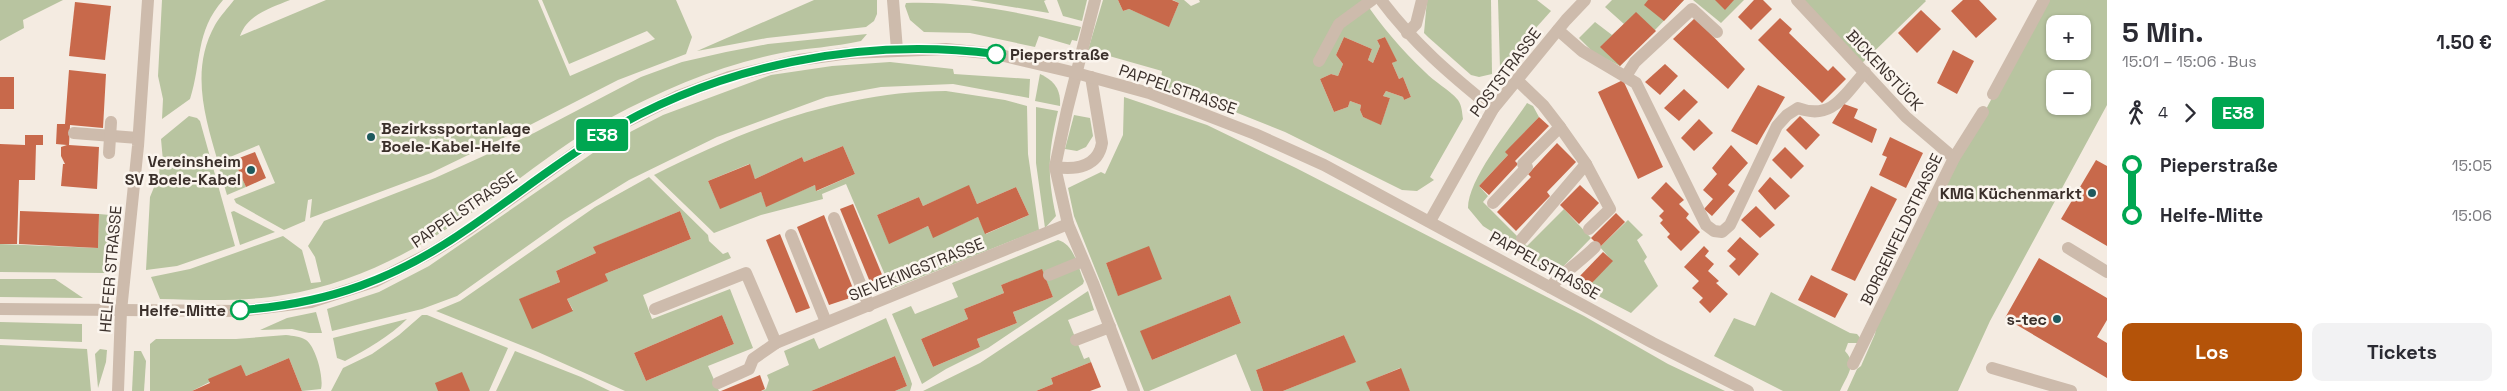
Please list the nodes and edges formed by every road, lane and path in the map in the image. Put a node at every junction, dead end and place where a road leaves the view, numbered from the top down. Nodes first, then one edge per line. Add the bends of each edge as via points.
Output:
1 (148, 0) edge
2 (893, 0) edge
3 (1095, 0) edge
4 (1372, 0) edge
5 (1381, 0) edge
6 (1422, 0) edge
7 (1585, 0) edge
8 (1797, 0) edge
9 (2044, 0) edge
10 (1558, 30) junction
11 (1716, 32) dead end
12 (1407, 33) junction
13 (897, 50) junction
14 (1319, 61) dead end
15 (1865, 72) junction
16 (1076, 73) junction
17 (1626, 76) junction
18 (1091, 77) junction
19 (1517, 80) junction
20 (1993, 94) dead end
21 (1493, 110) junction
22 (1983, 112) dead end
23 (112, 122) dead end
24 (1560, 128) junction
25 (74, 134) dead end
26 (110, 136) junction
27 (138, 138) junction
28 (109, 153) dead end
29 (1954, 158) junction
30 (1586, 164) junction
31 (1055, 167) junction
32 (1493, 203) dead end
33 (834, 218) dead end
34 (1430, 221) junction
35 (1068, 224) junction
36 (1589, 229) dead end
37 (791, 236) dead end
38 (1522, 239) dead end
39 (1595, 247) dead end
40 (2068, 248) dead end
41 (1083, 261) junction
42 (2107, 272) edge
43 (1049, 275) dead end
44 (1550, 287) junction
45 (869, 306) junction
46 (0, 309) edge
47 (655, 309) dead end
48 (121, 311) junction
49 (826, 322) junction
50 (1110, 327) junction
51 (1076, 340) dead end
52 (776, 343) junction
53 (1852, 364) dead end
54 (1992, 368) dead end
55 (718, 383) dead end
56 (118, 391) edge
57 (1134, 391) edge
58 (1748, 391) edge
59 (2071, 391) edge

1 - 27 street, HELFER STRASSE
2 - 13 street
3 - 16 street
4 - 14 street via 1339,24
5 - 12 street
6 - 12 street via 1416,24
7 - 10 street, POSTSTRASSE
8 - 15 street, BICKENSTÜCK
9 - 20 street
10 - 17 street via 1582,51
10 - 19 street, POSTSTRASSE
11 - 17 street via 1692,9 1635,62
12 - 21 street
13 - 16 street, PAPPELSTRASSE via 968,51
13 - 48 street, PAPPELSTRASSE via 799,60 729,78 678,96 580,149 434,251 357,288 311,302 267,308
15 - 17 street via 1832,108 1811,113 1798,108 1777,126 1730,225 1722,232 1706,225 1636,83
15 - 29 street, BICKENSTÜCK via 1906,117
16 - 18 street, PAPPELSTRASSE
16 - 31 street
18 - 31 street via 1102,143 1100,152 1089,163 1073,170
18 - 34 street, PAPPELSTRASSE via 1149,93 1255,134 1324,165
19 - 21 street, POSTSTRASSE
19 - 24 street
21 - 34 street, POSTSTRASSE
22 - 29 street, BORGENFELDSTRASSE
23 - 26 street
24 - 30 street
24 - 32 street via 1523,164 1527,167
25 - 26 street
26 - 27 street
26 - 28 street
27 - 48 street, HELFER STRASSE
29 - 53 street, BORGENFELDSTRASSE
30 - 36 street via 1610,209
30 - 38 street
31 - 35 street
33 - 45 street
34 - 44 street, PAPPELSTRASSE
35 - 41 street
35 - 45 street, SIEVEKINGSTRASSE
37 - 49 street
39 - 44 street
40 - 42 street
41 - 43 street
41 - 50 street
44 - 58 street, PAPPELSTRASSE
45 - 49 street, SIEVEKINGSTRASSE
46 - 48 street, PAPPELSTRASSE
47 - 52 street via 746,273
48 - 56 street, HELFER STRASSE
49 - 52 street, SIEVEKINGSTRASSE
50 - 51 street
50 - 57 street
52 - 55 street, SIEVEKINGSTRASSE via 753,359 749,369
54 - 59 street

